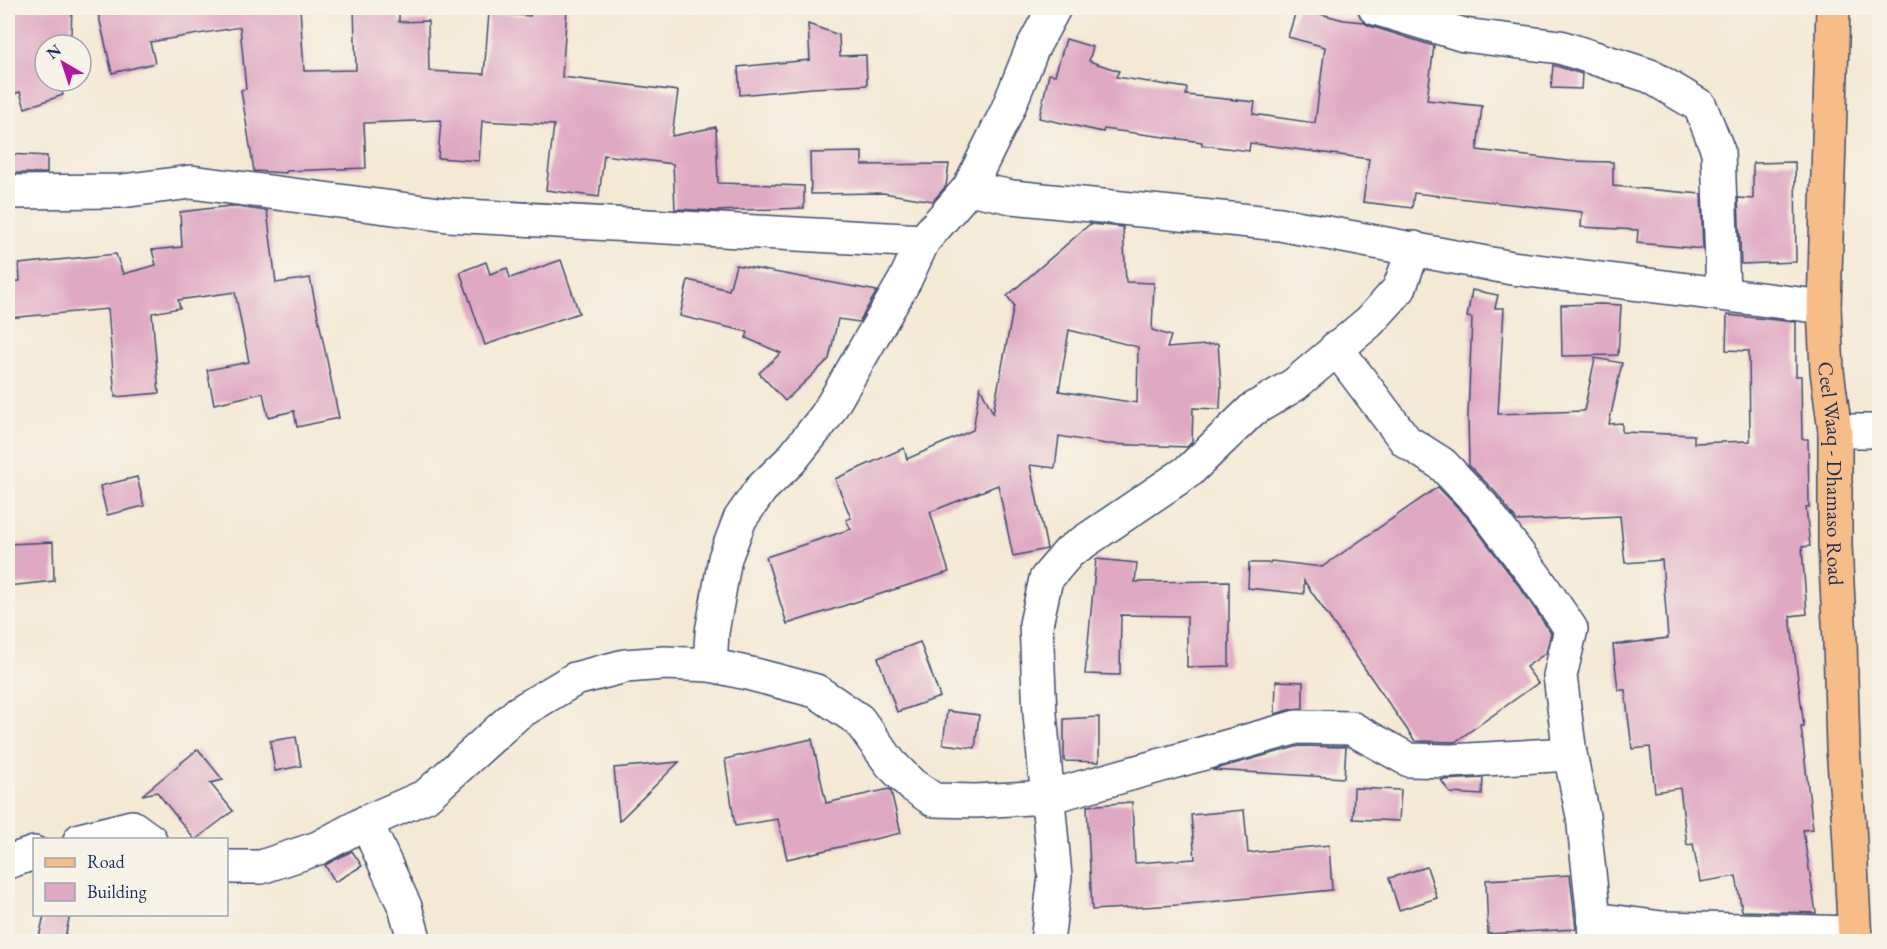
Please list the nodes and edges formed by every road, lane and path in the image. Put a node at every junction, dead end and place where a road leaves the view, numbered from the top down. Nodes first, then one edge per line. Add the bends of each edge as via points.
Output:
1 (1054, 8) edge
2 (1375, 8) edge
3 (1833, 8) edge
4 (969, 188) junction
5 (8, 192) edge
6 (923, 241) junction
7 (1414, 248) junction
8 (1724, 294) junction
9 (1824, 307) junction
10 (1336, 348) junction
11 (1835, 431) junction
12 (1880, 431) edge
13 (710, 665) junction
14 (1570, 754) junction
15 (1048, 797) junction
16 (366, 822) junction
17 (88, 838) edge
18 (147, 838) edge
19 (33, 853) edge
20 (8, 862) edge
21 (228, 867) edge
22 (1595, 930) edge
23 (1855, 937) edge
24 (416, 942) edge
25 (1047, 942) edge

1 - 4 street
2 - 8 street via 1464,35 1560,47 1650,76 1700,106 1718,151
3 - 9 main road, Ceel Waaq - Dhamaso Road
4 - 6 street
4 - 7 street via 1012,197 1280,224
5 - 6 street via 122,191 191,182 448,215
6 - 13 street via 905,280 826,417 761,489 740,519 724,558
7 - 8 street via 1512,268
7 - 10 street via 1399,289 1369,322
8 - 9 street
9 - 11 main road, Ceel Waaq - Dhamaso Road
10 - 14 street via 1406,441 1442,464 1482,506 1571,629 1560,676
10 - 15 street via 1294,385 1252,410 1190,470 1069,552 1047,579 1036,624
11 - 12 street
11 - 23 main road, Ceel Waaq - Dhamaso Road via 1834,546
13 - 15 street via 816,691 859,720 891,764 934,800
13 - 16 street via 625,666 575,679 518,712 426,796
14 - 15 street via 1409,760 1351,729 1297,727
14 - 22 street via 1583,816
15 - 25 street via 1055,876
16 - 21 street via 307,852 261,867
16 - 24 street
17 - 18 street via 132,827
19 - 20 street
22 - 23 street via 1662,928

